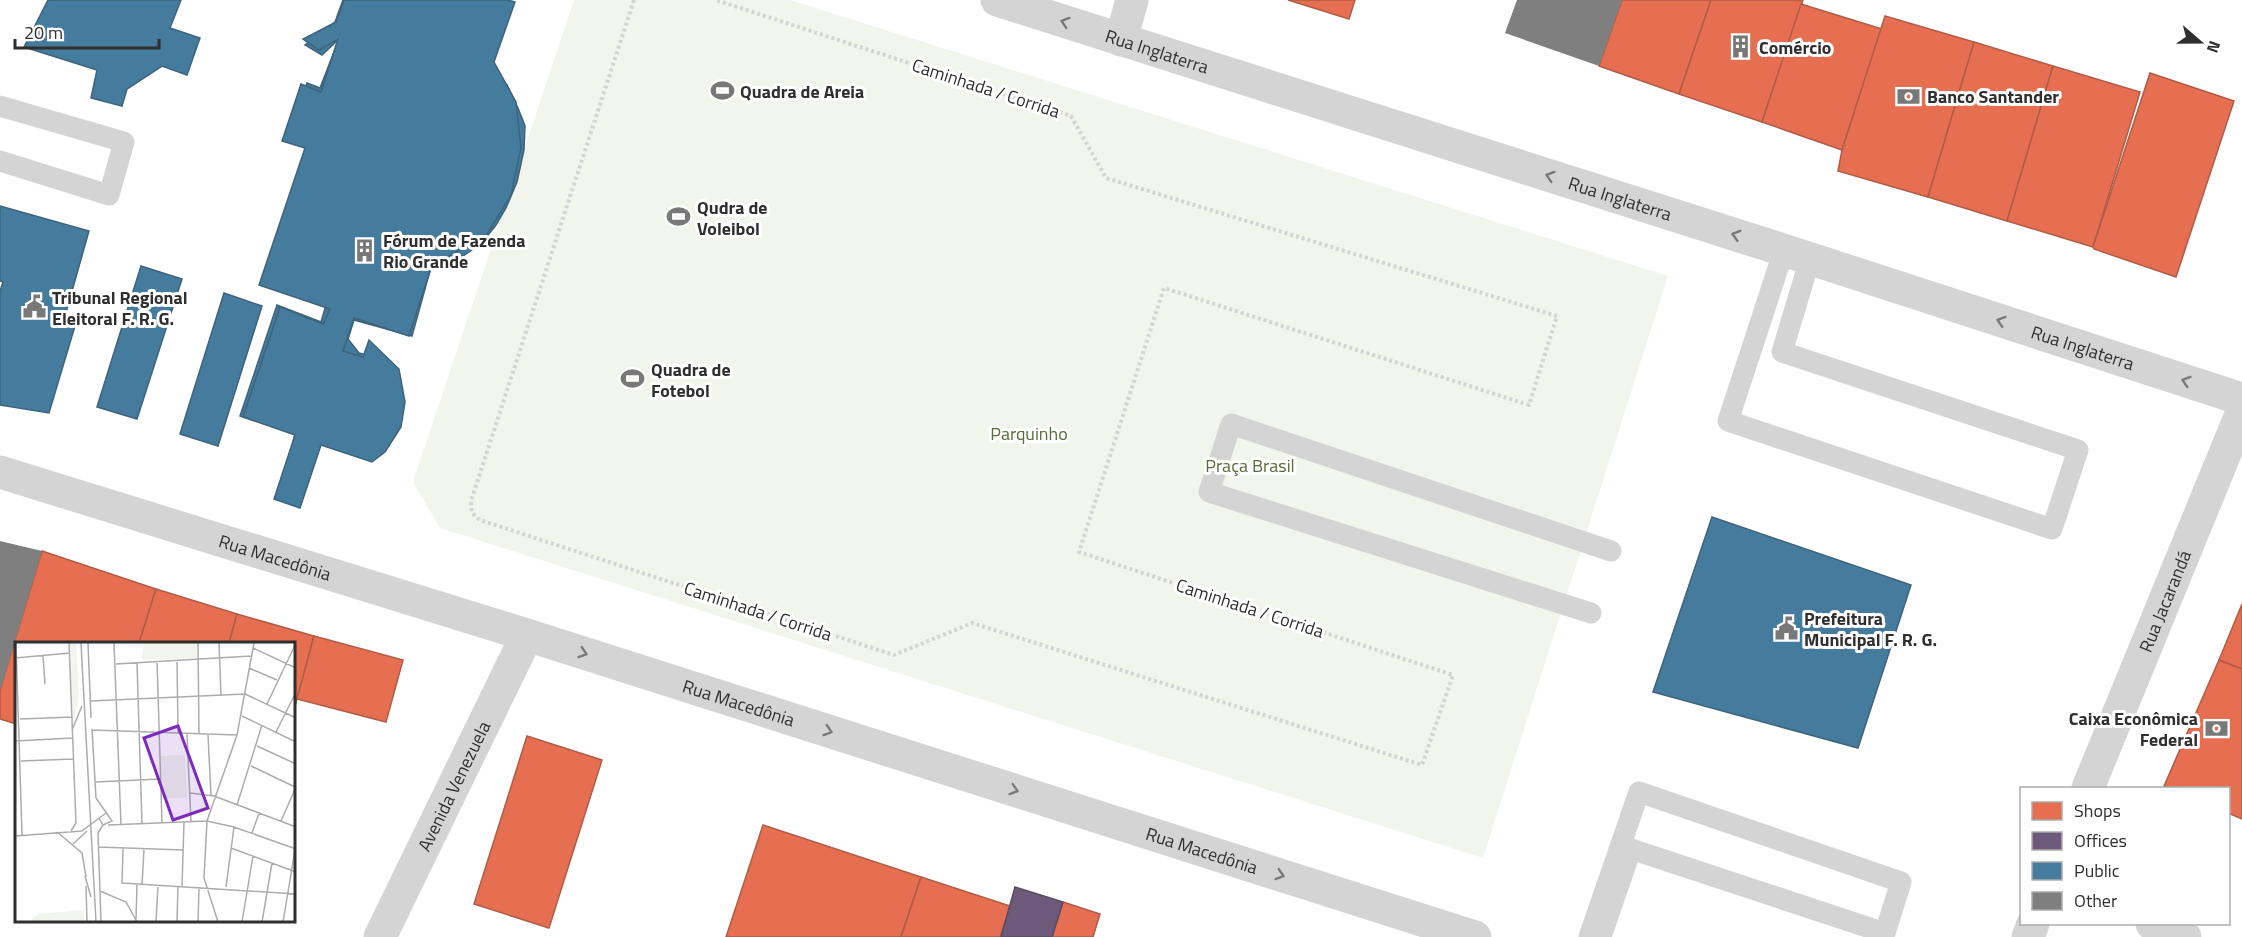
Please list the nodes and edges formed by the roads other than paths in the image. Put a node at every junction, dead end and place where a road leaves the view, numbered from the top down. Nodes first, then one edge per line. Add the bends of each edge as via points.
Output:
1 (997, 0) edge
2 (1132, 0) edge
3 (1121, 40) junction
4 (0, 106) edge
5 (0, 161) edge
6 (1797, 255) junction
7 (2242, 399) edge
8 (2242, 412) edge
9 (0, 472) edge
10 (1611, 551) dead end
11 (1591, 614) dead end
12 (527, 635) junction
13 (2089, 787) edge
14 (2155, 925) edge
15 (380, 937) edge
16 (1475, 937) edge
17 (1589, 937) edge
18 (1601, 937) edge
19 (2185, 937) edge

3 -> 1 street, Rua Inglaterra
2 - 3 street
6 -> 3 street, Rua Inglaterra
4 - 5 lane via 123,142 109,195
6 - 6 lane via 1728,421 2052,529 2078,450 1782,352
7 -> 6 street, Rua Inglaterra
8 - 13 street, Rua Jacarandá
9 - 12 street, Rua Macedônia
10 - 11 lane via 1231,424 1209,492
12 - 15 street, Avenida Venezuela
12 -> 16 street, Rua Macedônia
14 - 19 street
17 - 18 lane via 1639,792 1901,882 1885,933 1631,849

